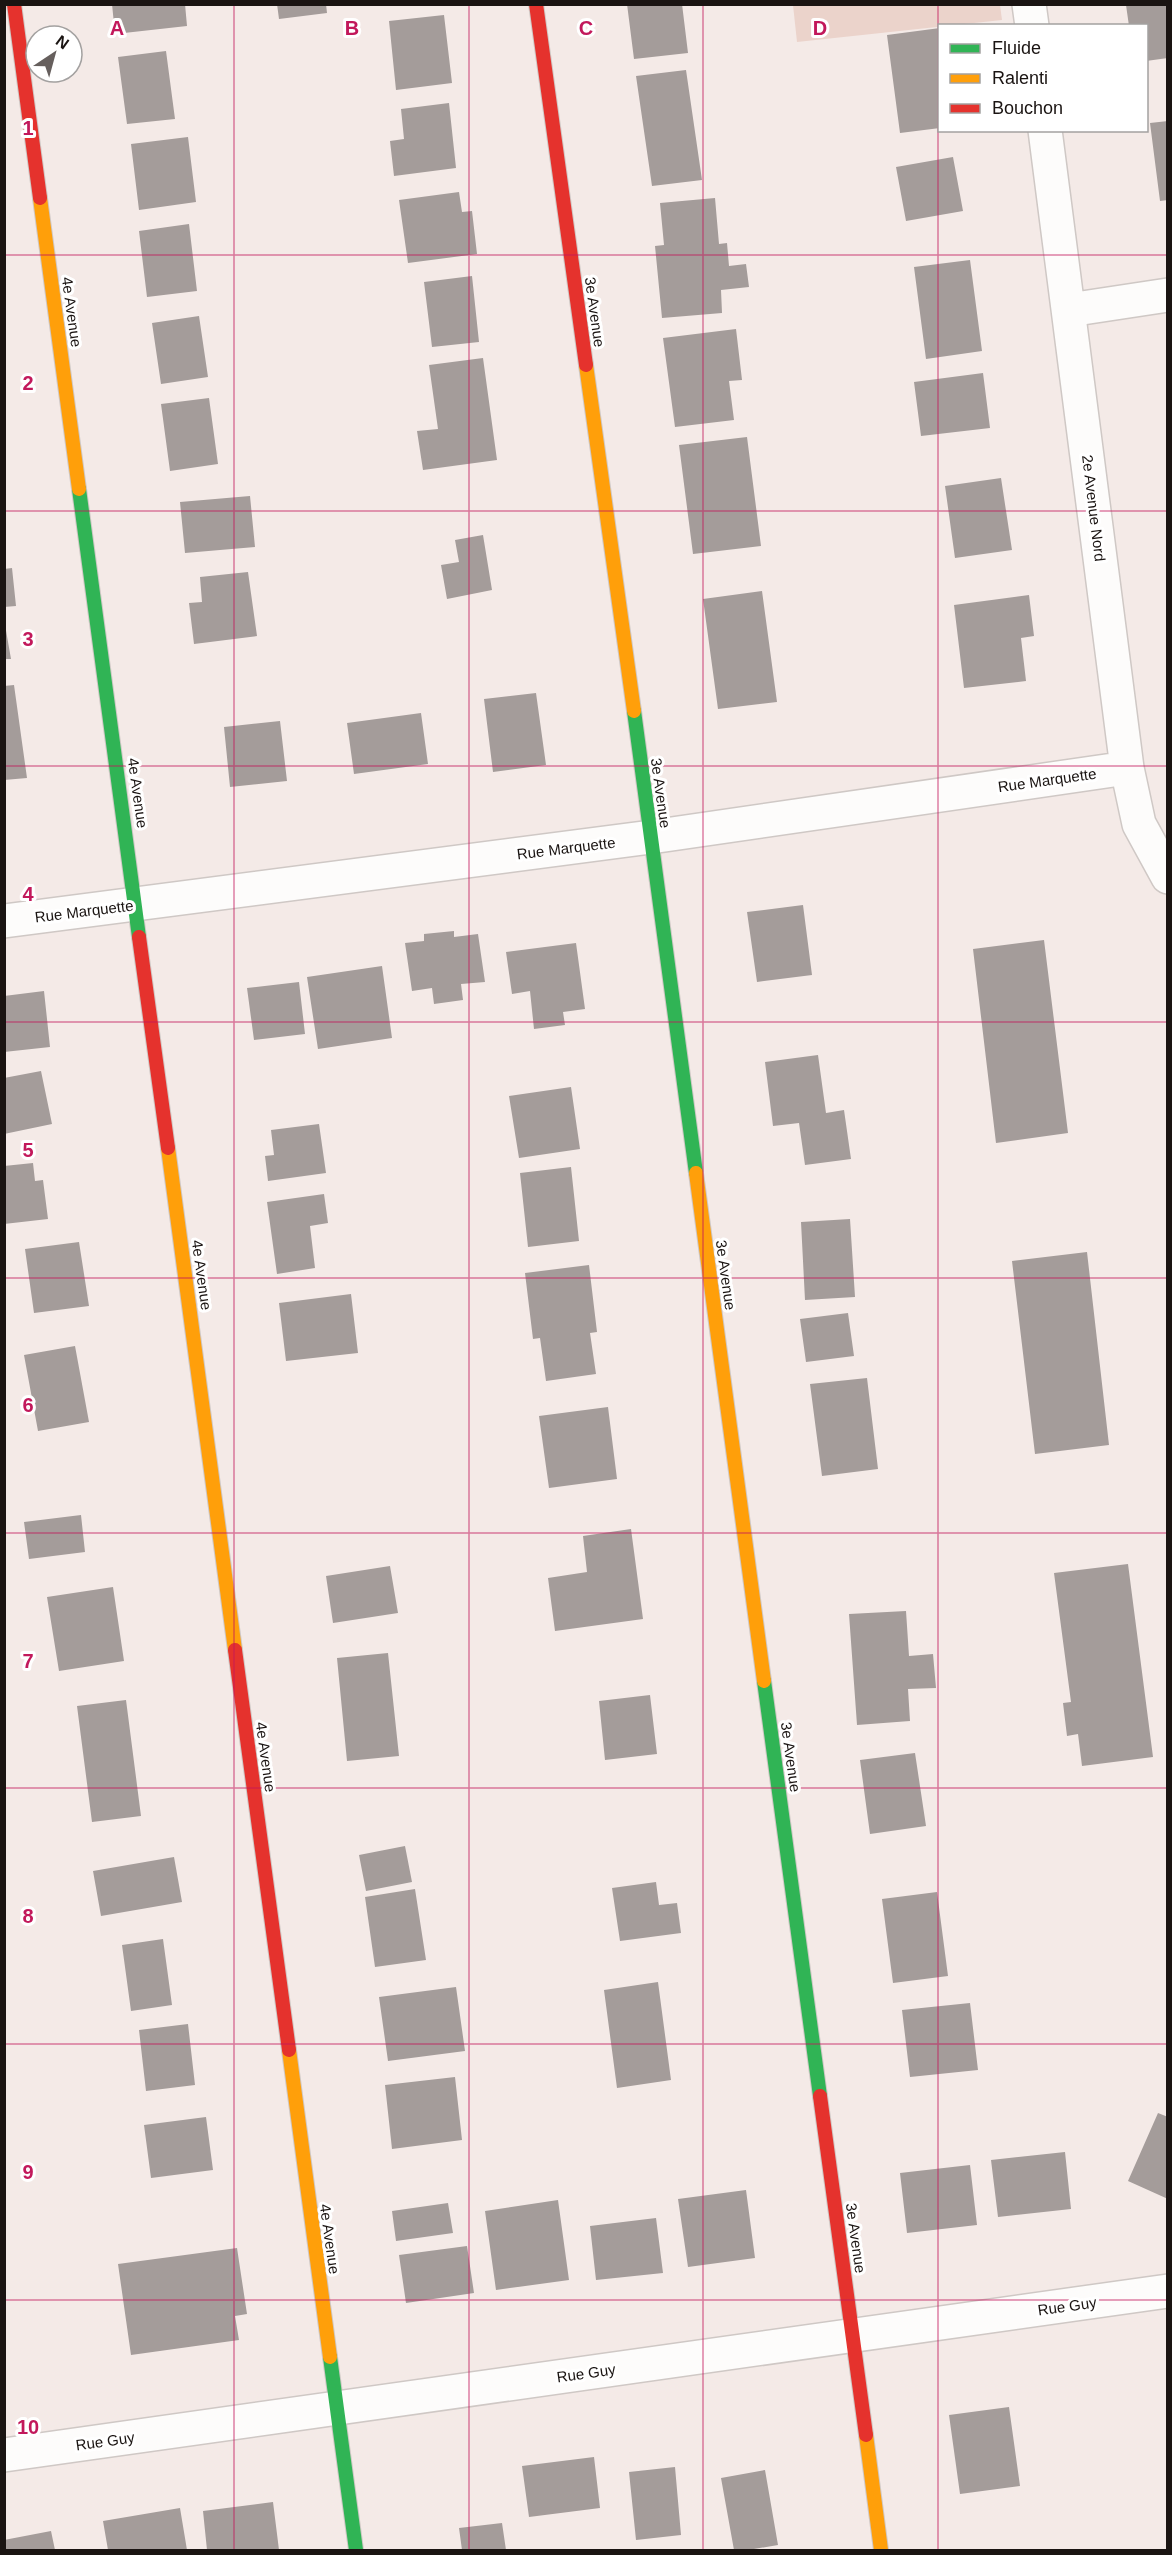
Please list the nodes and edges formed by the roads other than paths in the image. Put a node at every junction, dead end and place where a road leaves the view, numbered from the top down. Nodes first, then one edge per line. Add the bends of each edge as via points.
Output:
1 (14, 4) edge
2 (536, 4) edge
3 (1029, 4) edge
4 (1032, 24) edge
5 (1046, 132) edge
6 (1167, 295) edge
7 (1069, 310) junction
8 (1127, 768) junction
9 (651, 837) junction
10 (1167, 877) edge
11 (136, 904) junction
12 (4, 921) edge
13 (1167, 2291) edge
14 (852, 2336) junction
15 (336, 2408) junction
16 (4, 2455) edge
17 (356, 2550) edge
18 (881, 2550) edge

1 - 11 street, 4e Avenue
2 - 9 street, 3e Avenue
3 - 4 street
5 - 7 street, 2e Avenue Nord
6 - 7 street
7 - 8 street, 2e Avenue Nord
8 - 9 street, Rue Marquette
8 - 10 street, 2e Avenue Nord via 1139,824
9 - 11 street, Rue Marquette
9 - 14 street, 3e Avenue
11 - 12 street, Rue Marquette
11 - 15 street, 4e Avenue
13 - 14 street, Rue Guy
14 - 15 street, Rue Guy
14 - 18 street, 3e Avenue
15 - 16 street, Rue Guy
15 - 17 street, 4e Avenue

